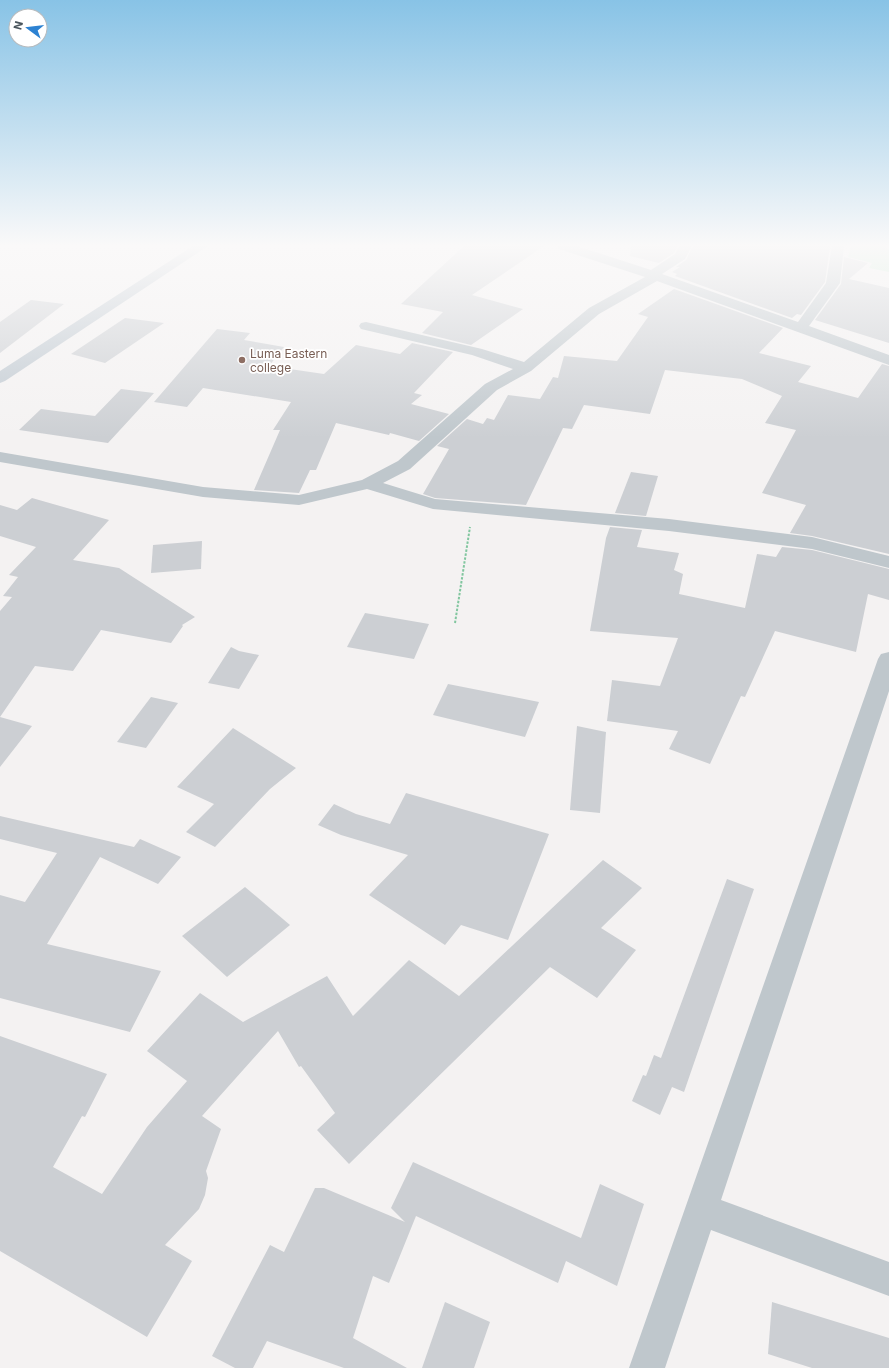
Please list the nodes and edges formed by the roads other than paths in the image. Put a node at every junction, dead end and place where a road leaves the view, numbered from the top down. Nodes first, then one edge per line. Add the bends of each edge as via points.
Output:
1 (104, 310) edge
2 (596, 310) edge
3 (748, 310) edge
4 (814, 310) edge
5 (366, 326) dead end
6 (800, 329) junction
7 (889, 360) edge
8 (526, 368) junction
9 (0, 378) edge
10 (0, 457) edge
11 (368, 484) junction
12 (889, 562) edge
13 (888, 665) edge
14 (702, 1210) junction
15 (889, 1279) edge
16 (647, 1368) edge

1 - 9 street
2 - 8 street
3 - 6 street
4 - 6 street
5 - 8 street via 477,352
6 - 7 street
8 - 11 street via 491,387 404,465
10 - 11 street via 203,492 300,500
11 - 12 street via 433,504 669,525 805,542
13 - 14 street
14 - 15 street
14 - 16 street

